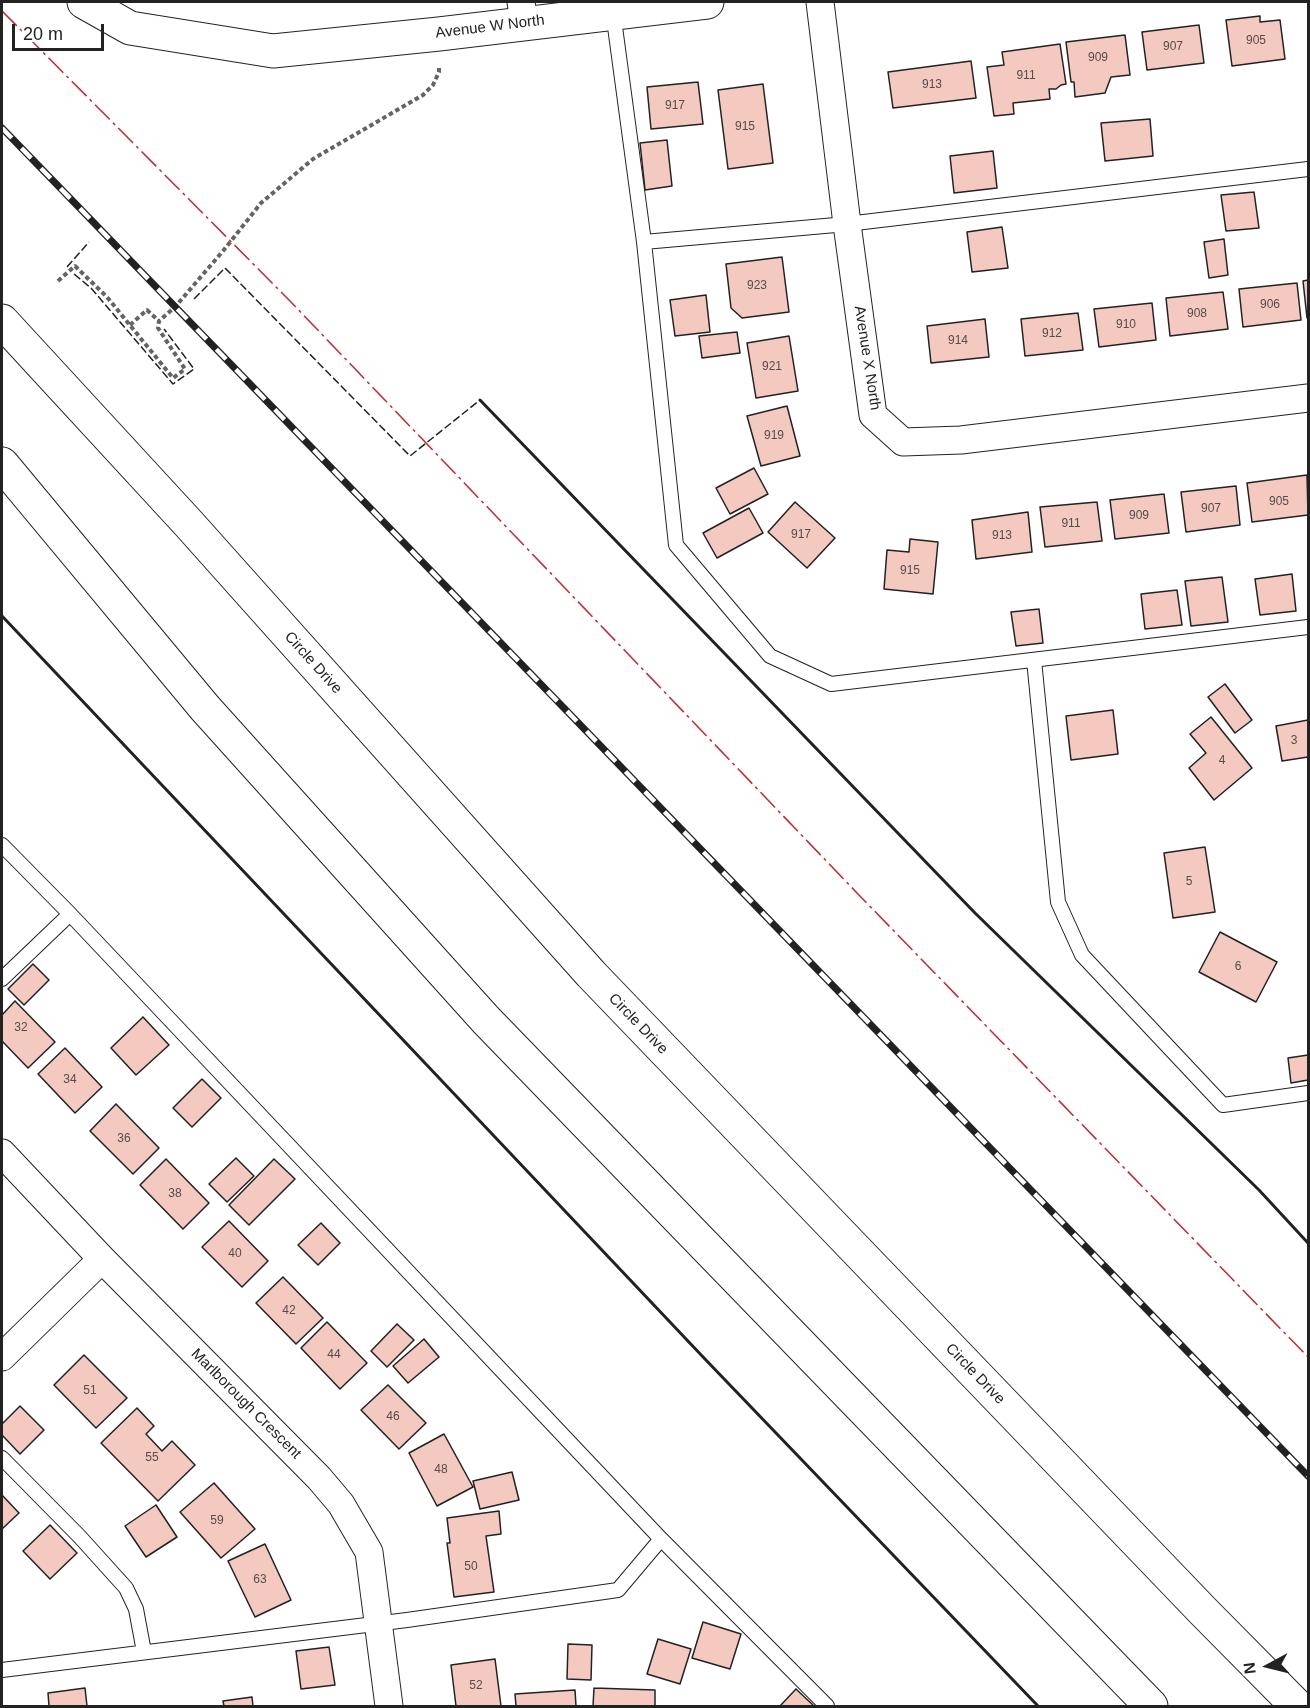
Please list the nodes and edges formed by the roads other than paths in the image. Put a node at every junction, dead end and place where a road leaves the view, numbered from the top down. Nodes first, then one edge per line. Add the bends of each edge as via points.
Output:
1 (84, 2) edge
2 (707, 2) edge
3 (820, 2) edge
4 (523, 12) edge
5 (613, 12) junction
6 (1308, 169) edge
7 (847, 224) junction
8 (644, 242) junction
9 (2, 298) edge
10 (2, 321) edge
11 (1308, 398) edge
12 (2, 464) edge
13 (189, 524) junction
14 (1308, 627) edge
15 (1034, 660) junction
16 (2, 845) edge
17 (70, 914) junction
18 (2, 979) edge
19 (1308, 1093) edge
20 (2, 1153) edge
21 (102, 1259) junction
22 (2, 1357) edge
23 (2, 1458) edge
24 (661, 1539) junction
25 (378, 1624) junction
26 (144, 1652) junction
27 (2, 1670) edge
28 (389, 1707) edge
29 (827, 1707) edge
30 (1151, 1707) edge
31 (1297, 1707) edge

1 - 4 main road, Avenue W North via 129,28 273,51 439,34
2 - 5 main road, Avenue W North
3 - 7 street, Avenue X North
4 - 5 main road, Avenue W North
5 - 8 lane
6 - 7 lane
7 - 8 lane
7 - 11 street, Avenue X North via 873,415 903,442 961,440
8 - 15 lane via 676,545 770,656 831,684
9 - 13 main road
10 - 13 main road, Circle Drive
12 - 30 main road via 205,708 486,1020
13 - 31 main road, Circle Drive via 591,974
14 - 15 lane
15 - 19 lane via 1058,902 1082,955 1223,1105
16 - 17 lane
17 - 18 lane
17 - 24 lane
20 - 21 street, Marlborough Crescent
21 - 22 street
21 - 25 street, Marlborough Crescent via 341,1504 369,1552
23 - 26 lane via 126,1588 136,1609
24 - 25 lane via 618,1590
24 - 29 lane
25 - 26 lane
25 - 28 street, Marlborough Crescent
26 - 27 lane

